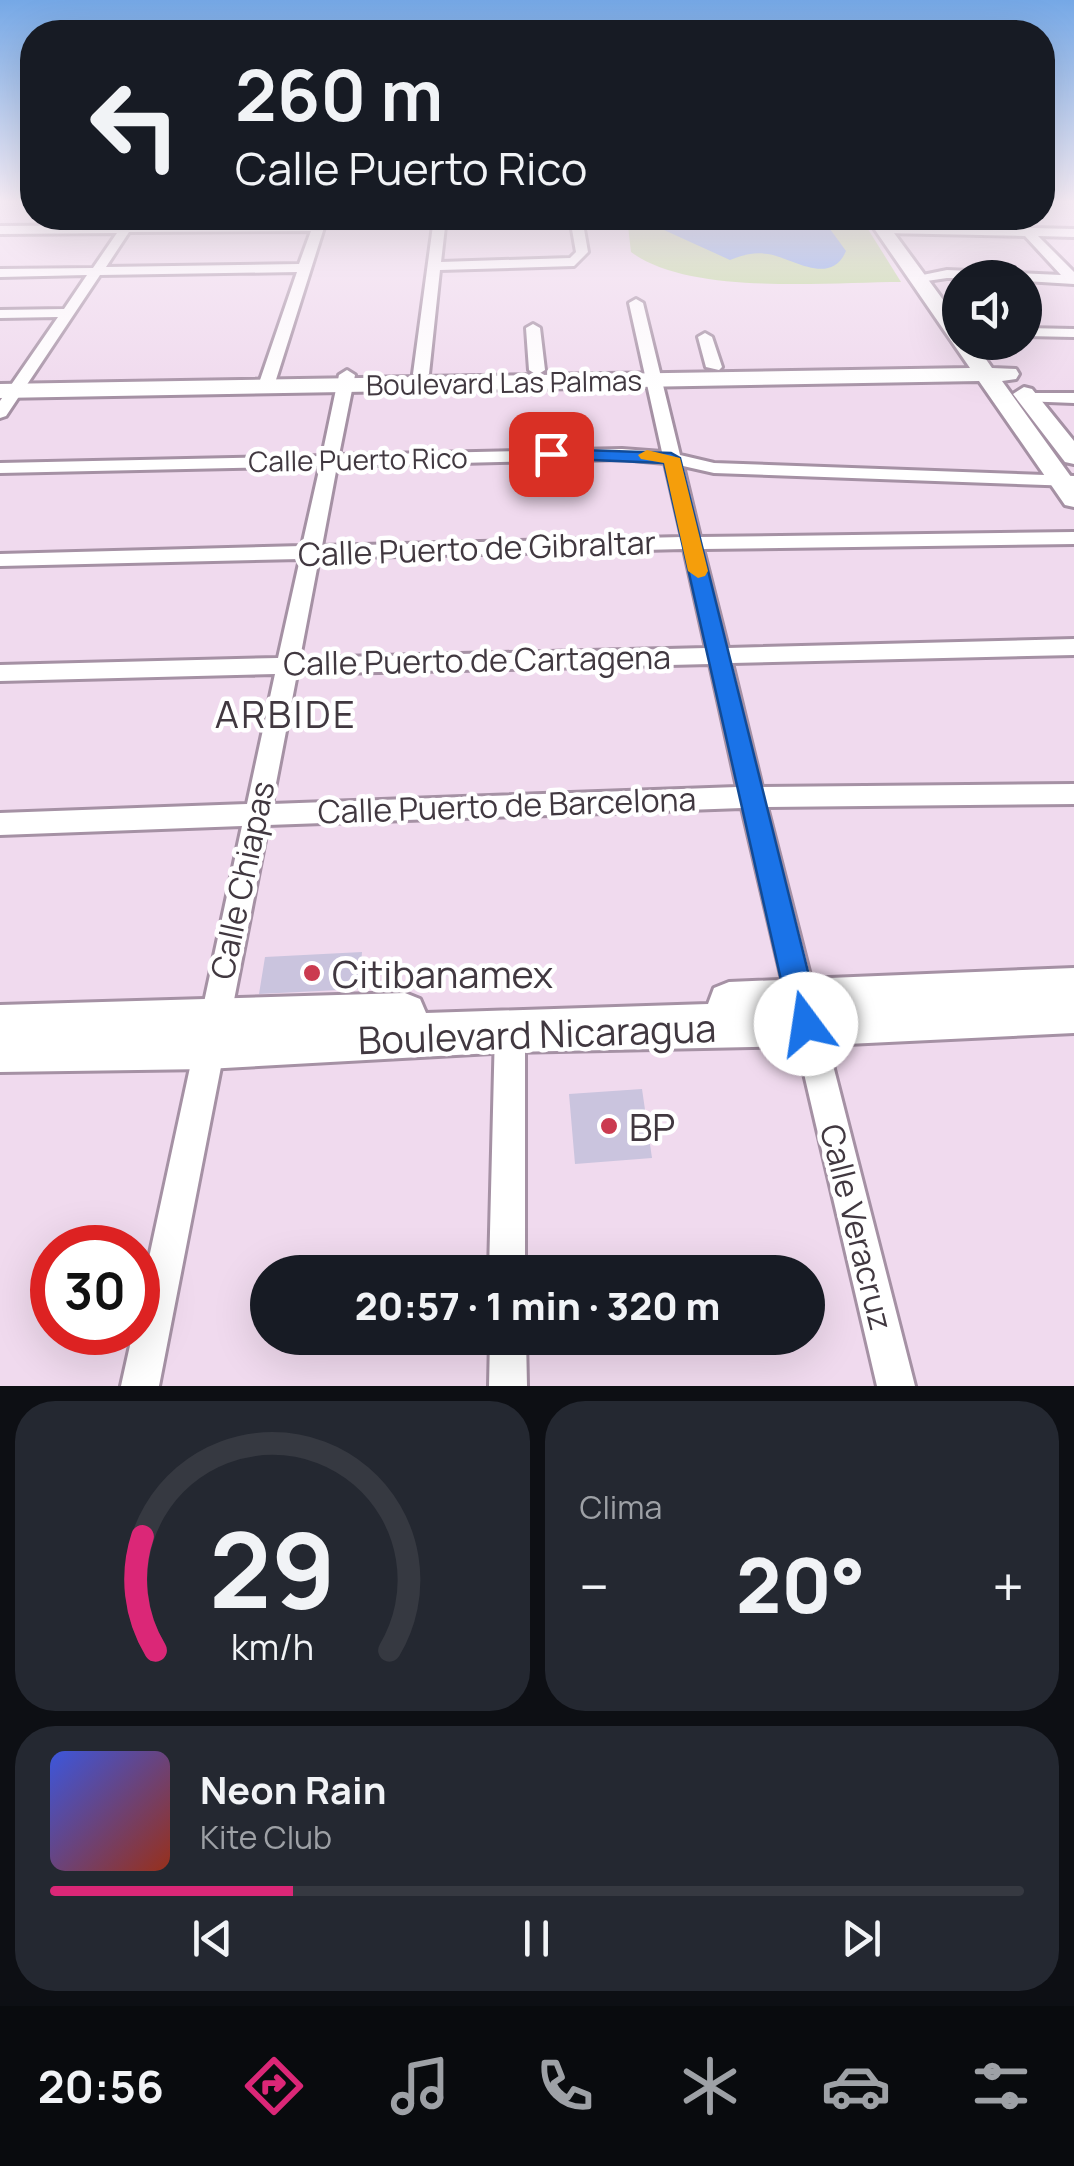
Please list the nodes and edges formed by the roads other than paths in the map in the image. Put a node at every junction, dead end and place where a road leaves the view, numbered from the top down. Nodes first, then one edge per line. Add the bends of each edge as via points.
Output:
1 (100, 266) edge
2 (432, 266) joint
3 (443, 266) edge
4 (918, 266) edge
5 (303, 268) joint
6 (96, 271) junction
7 (0, 273) edge
8 (927, 278) junction
9 (1074, 279) edge
10 (942, 292) edge
11 (636, 303) dead end
12 (942, 305) edge
13 (69, 313) junction
14 (0, 314) edge
15 (533, 328) dead end
16 (1042, 332) edge
17 (1074, 333) edge
18 (704, 337) dead end
19 (991, 363) edge
20 (714, 367) junction
21 (537, 370) junction
22 (422, 374) junction
23 (652, 374) junction
24 (268, 381) junction
25 (346, 381) junction
26 (9, 386) edge
27 (1028, 398) junction
28 (1074, 398) edge
29 (0, 413) edge
30 (1074, 457) edge
31 (671, 458) junction
32 (330, 460) junction
33 (0, 468) edge
34 (1070, 486) edge
35 (1074, 538) edge
36 (691, 543) junction
37 (310, 553) junction
38 (0, 560) edge
39 (1074, 647) edge
40 (720, 654) junction
41 (286, 664) junction
42 (0, 672) edge
43 (1074, 794) edge
44 (752, 797) junction
45 (256, 813) junction
46 (0, 824) edge
47 (1074, 989) edge
48 (1074, 1012) edge
49 (803, 1013) junction
50 (0, 1028) edge
51 (510, 1030) junction
52 (210, 1034) junction
53 (0, 1050) edge
54 (507, 1255) edge
55 (508, 1355) edge
56 (140, 1386) edge
57 (508, 1386) edge
58 (896, 1386) edge

1 - 6 street
2 - 3 street
2 - 22 street
4 - 8 street
5 - 6 street
5 - 24 street
6 - 7 street
6 - 13 street
8 - 9 street
8 - 10 street
8 - 12 street
11 - 23 street, Calle Veracruz
13 - 14 street
13 - 26 street
15 - 21 street
16 - 17 street
18 - 20 street
19 - 20 street, Boulevard Las Palmas
19 - 23 street, Boulevard Las Palmas
19 - 27 street
19 - 34 street
20 - 23 street, Boulevard Las Palmas
21 - 22 street, Boulevard Las Palmas
21 - 23 street, Boulevard Las Palmas
22 - 25 street, Boulevard Las Palmas
23 - 25 street, Boulevard Las Palmas
23 - 31 street, Calle Veracruz
24 - 25 street, Boulevard Las Palmas
24 - 26 street, Boulevard Las Palmas
25 - 32 street, Calle Chiapas
26 - 29 street
27 - 28 street
27 - 30 street
31 - 32 street, Calle Puerto Rico
31 - 34 street, Calle Puerto Rico via 714,468
31 - 36 street, Calle Veracruz
32 - 33 street, Calle Puerto Rico
32 - 37 street, Calle Chiapas
35 - 36 street, Calle Puerto de Gibraltar
36 - 37 street, Calle Puerto de Gibraltar
36 - 40 street, Calle Veracruz
37 - 38 street, Calle Puerto de Gibraltar
37 - 41 street, Calle Chiapas
39 - 40 street, Calle Puerto de Cartagena
40 - 41 street, Calle Puerto de Cartagena
40 - 44 street, Calle Veracruz
41 - 42 street, Calle Puerto de Cartagena
41 - 45 street, Calle Chiapas
43 - 44 street, Calle Puerto de Barcelona
44 - 45 street, Calle Puerto de Barcelona
44 - 49 street, Calle Veracruz
45 - 46 street, Calle Puerto de Barcelona
45 - 52 street, Calle Chiapas
47 - 49 street, Boulevard Nicaragua
48 - 49 street, Boulevard Nicaragua
49 - 51 street, Boulevard Nicaragua
49 - 52 street, Boulevard Nicaragua
49 - 58 street, Calle Veracruz
50 - 52 street, Boulevard Nicaragua
51 - 52 street, Boulevard Nicaragua
51 - 54 street
52 - 53 street, Boulevard Nicaragua
52 - 56 street, Calle Chiapas
55 - 57 street

